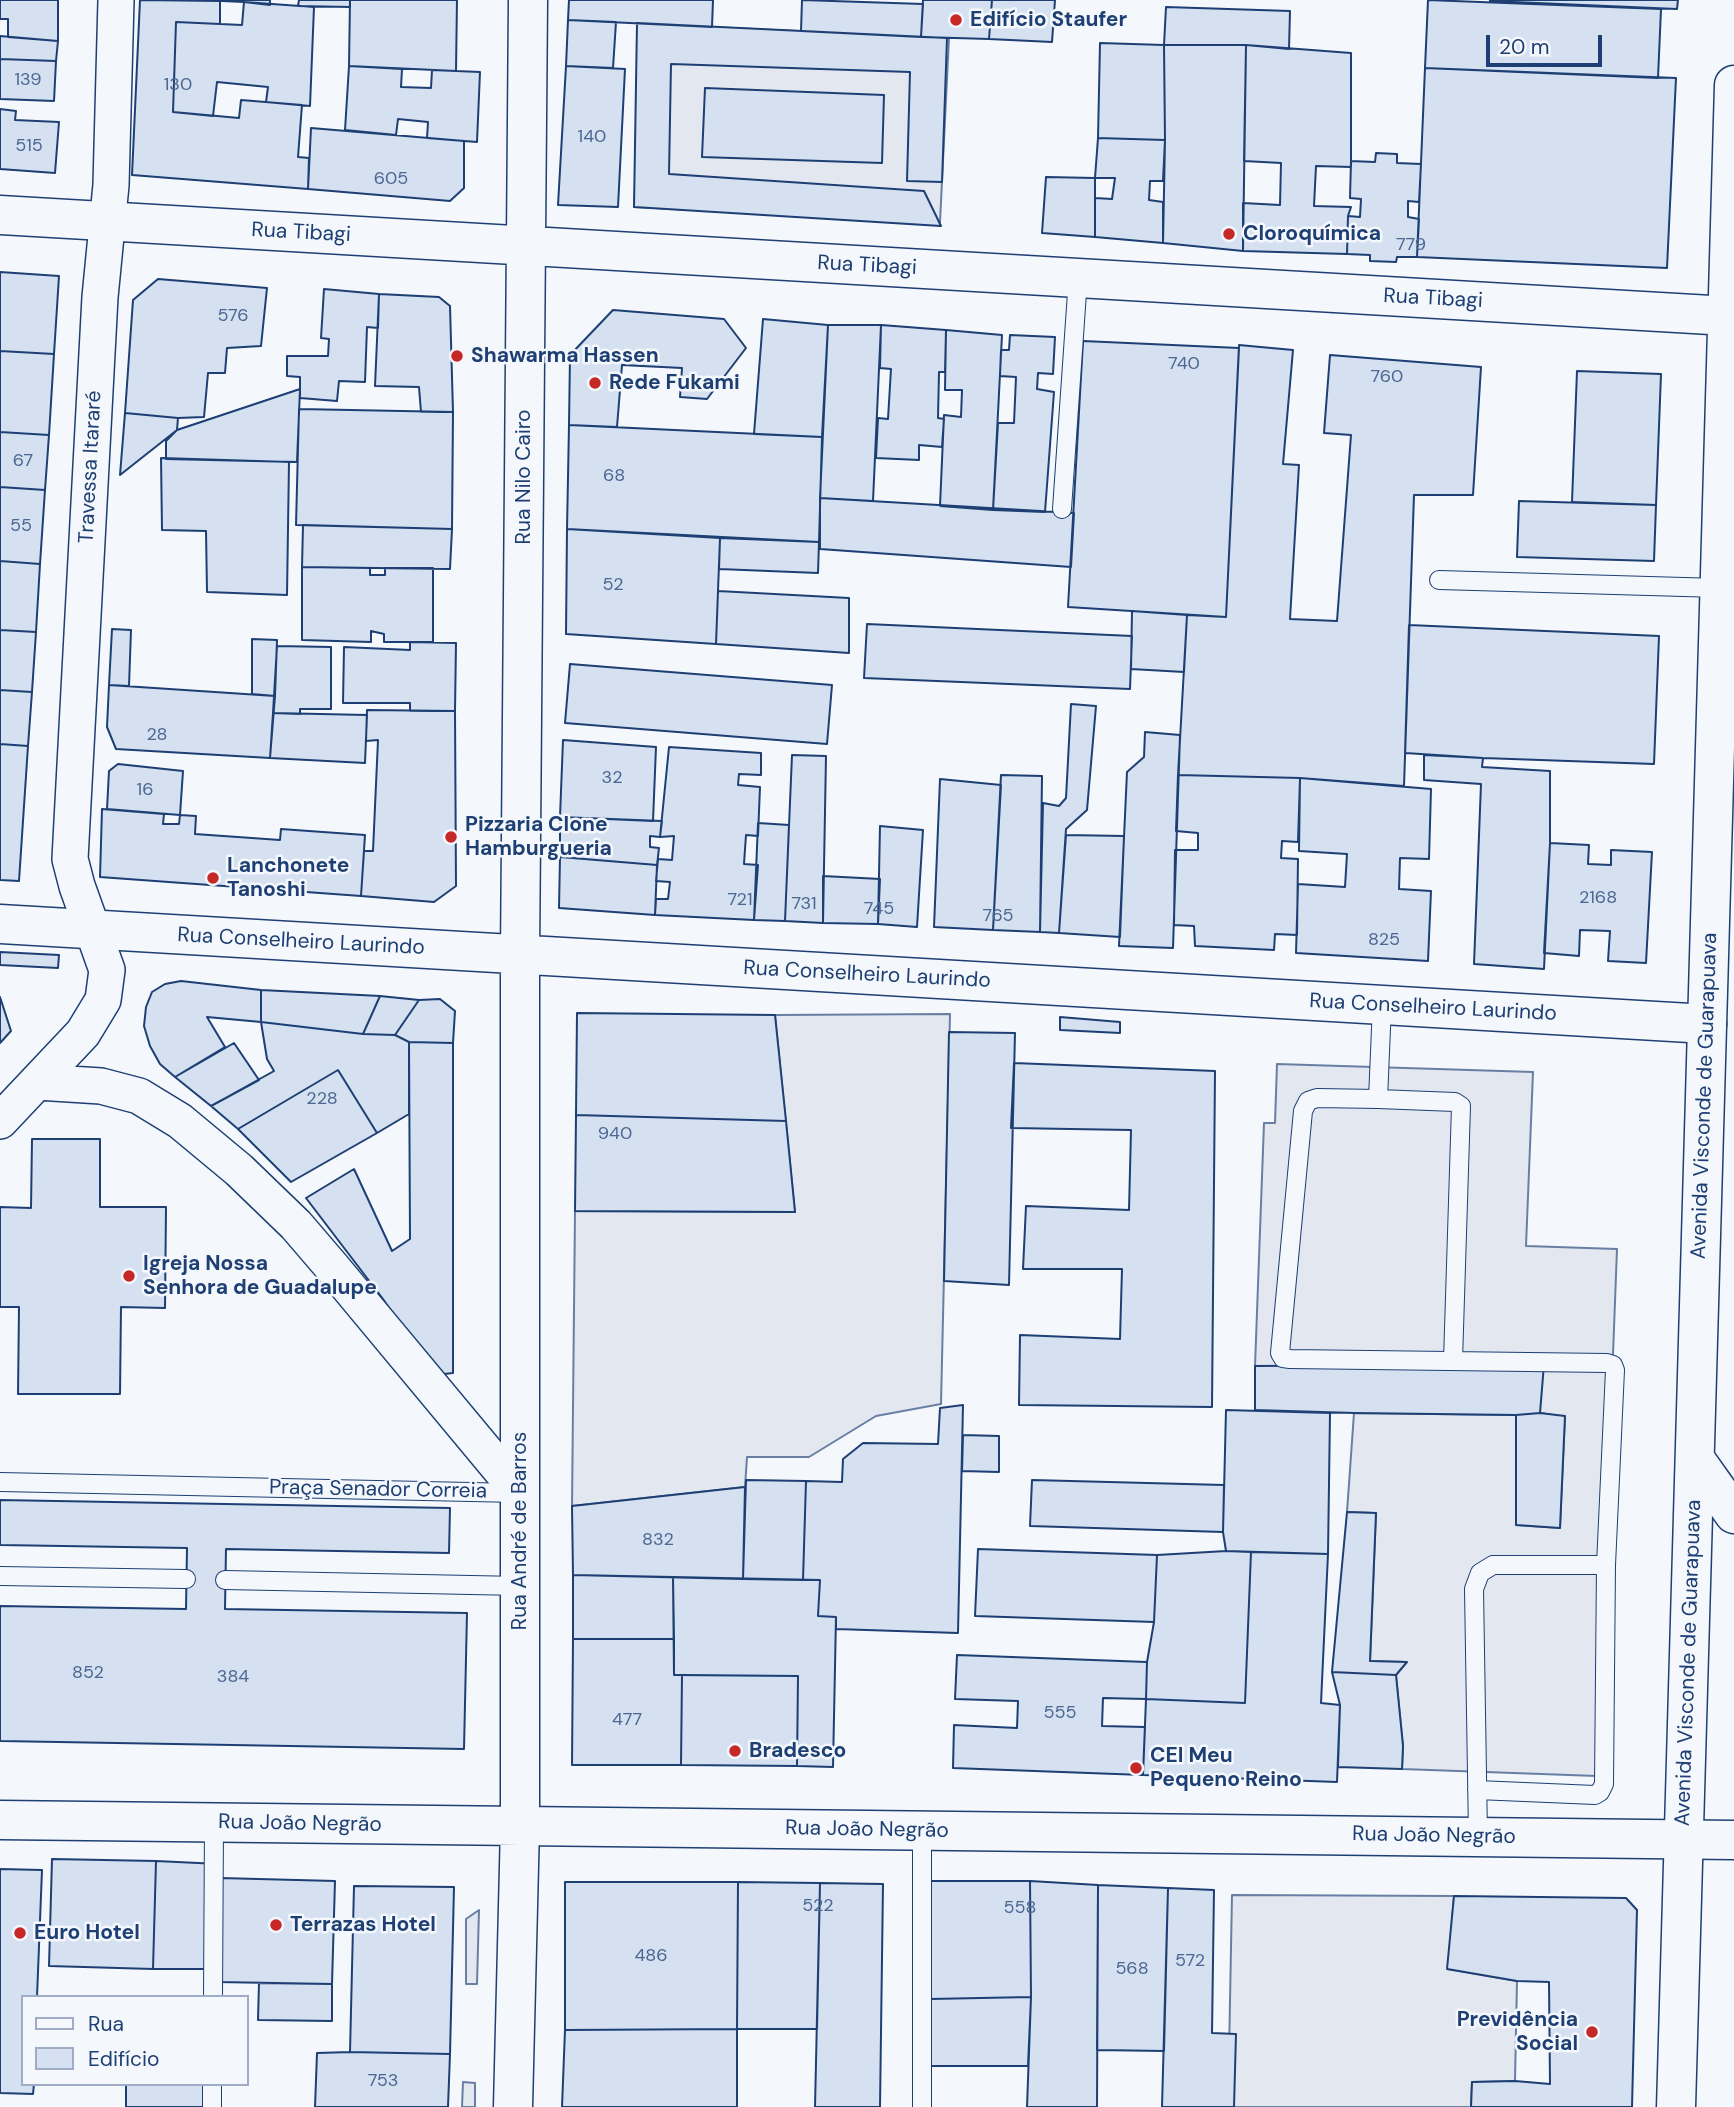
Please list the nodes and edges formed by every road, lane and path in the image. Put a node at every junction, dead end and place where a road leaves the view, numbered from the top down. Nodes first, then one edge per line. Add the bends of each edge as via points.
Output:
1 (116, 0) edge
2 (528, 0) edge
3 (1734, 85) edge
4 (0, 215) edge
5 (106, 221) junction
6 (527, 246) junction
7 (1078, 278) junction
8 (1731, 316) edge
9 (1062, 509) dead end
10 (1439, 580) dead end
11 (1719, 588) junction
12 (1725, 712) edge
13 (0, 924) edge
14 (94, 930) junction
15 (520, 955) junction
16 (1382, 1005) junction
17 (1721, 1025) edge
18 (37, 1082) junction
19 (1378, 1099) junction
20 (0, 1121) edge
21 (1453, 1361) junction
22 (1695, 1459) junction
23 (0, 1482) edge
24 (520, 1493) junction
25 (1734, 1514) edge
26 (1606, 1565) junction
27 (0, 1576) edge
28 (186, 1579) dead end
29 (225, 1580) dead end
30 (520, 1586) junction
31 (1478, 1790) junction
32 (0, 1820) edge
33 (214, 1823) junction
34 (520, 1826) junction
35 (922, 1830) junction
36 (1478, 1836) junction
37 (1684, 1839) junction
38 (1734, 1840) edge
39 (213, 1995) edge
40 (212, 2086) edge
41 (212, 2107) edge
42 (513, 2107) edge
43 (922, 2107) edge
44 (1676, 2107) edge

1 - 5 street, Travessa Itararé
2 - 6 main road, Rua Nilo Cairo
3 - 8 main road, Avenida Visconde de Guarapuava
4 - 5 main road, Rua Tibagi
5 - 6 main road, Rua Tibagi
5 - 14 street, Travessa Itararé via 70,859
6 - 7 main road, Rua Tibagi
6 - 15 main road, Rua Nilo Cairo
7 - 8 main road, Rua Tibagi
7 - 9 lane
8 - 11 main road, Avenida Visconde de Guarapuava
10 - 11 lane
11 - 12 main road, Avenida Visconde de Guarapuava
12 - 17 main road, Avenida Visconde de Guarapuava
13 - 14 main road, Rua Conselheiro Laurindo
14 - 15 main road, Rua Conselheiro Laurindo
14 - 18 street, Travessa Itararé via 107,970 103,999 83,1033
15 - 16 main road, Rua Conselheiro Laurindo
15 - 24 main road, Rua André de Barros
16 - 17 main road, Rua Conselheiro Laurindo
16 - 19 lane
17 - 22 main road, Avenida Visconde de Guarapuava
18 - 20 street, Travessa Itararé
18 - 24 street, Praça Senador Correia via 101,1086 139,1096 180,1121 229,1162 296,1225
19 - 21 lane via 1455,1102 1461,1107
19 - 21 lane via 1317,1098 1308,1101 1303,1111 1280,1353 1290,1359
21 - 26 lane via 1613,1365
22 - 25 main road
22 - 37 main road, Avenida Visconde de Guarapuava
23 - 24 lane, Praça Senador Correia
24 - 30 main road, Rua André de Barros
26 - 31 lane via 1493,1565 1480,1573 1474,1589
26 - 31 lane via 1604,1784 1600,1792
27 - 28 lane
29 - 30 lane
30 - 34 main road, Rua André de Barros
31 - 36 lane
32 - 33 main road, Rua João Negrão
33 - 34 main road, Rua João Negrão
33 - 39 lane
34 - 35 main road, Rua João Negrão
34 - 42 main road, Rua André de Barros
35 - 36 main road, Rua João Negrão
35 - 43 lane
36 - 37 main road, Rua João Negrão
37 - 38 main road, Rua João Negrão
37 - 44 main road, Avenida Visconde de Guarapuava
40 - 41 lane

